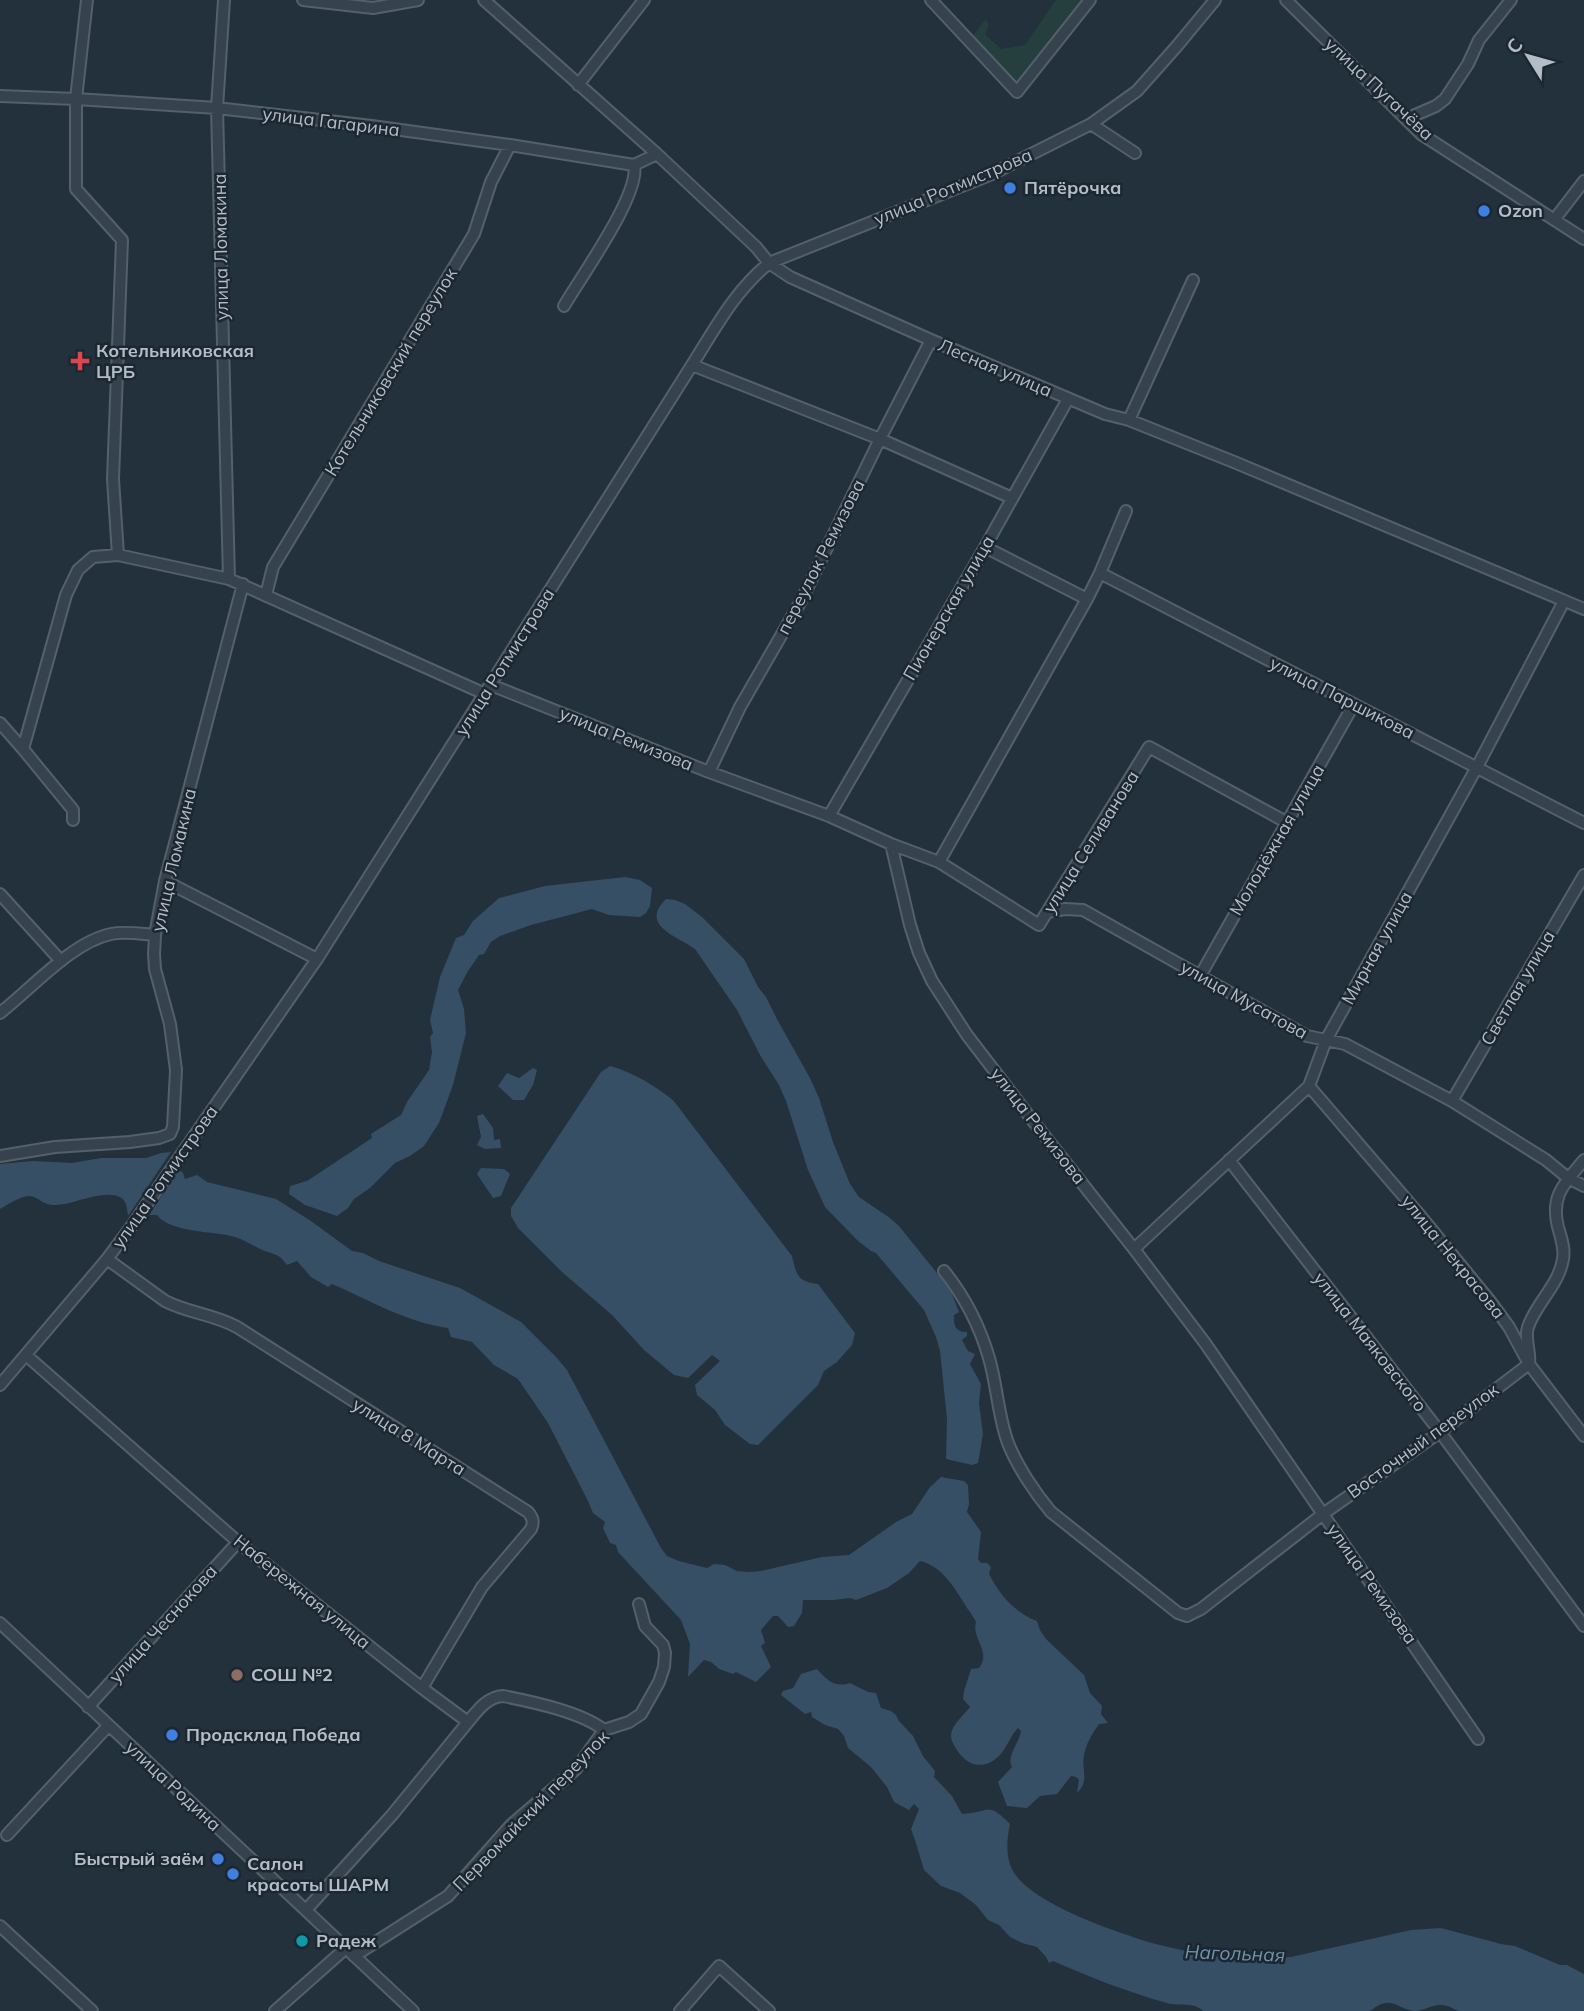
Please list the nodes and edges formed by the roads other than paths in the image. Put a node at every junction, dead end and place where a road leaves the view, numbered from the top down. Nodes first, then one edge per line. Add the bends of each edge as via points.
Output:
1 (87, 0) edge
2 (224, 0) edge
3 (303, 0) edge
4 (418, 0) edge
5 (484, 0) edge
6 (644, 0) edge
7 (932, 0) edge
8 (1090, 0) edge
9 (1215, 0) edge
10 (1286, 0) edge
11 (1511, 0) edge
12 (578, 85) junction
13 (0, 96) edge
14 (76, 99) junction
15 (217, 108) junction
16 (1406, 119) junction
17 (1091, 124) junction
18 (510, 145) junction
19 (1135, 153) dead end
20 (657, 154) junction
21 (634, 166) junction
22 (1584, 181) edge
23 (1554, 220) junction
24 (1584, 239) edge
25 (769, 262) junction
26 (1193, 280) dead end
27 (564, 306) dead end
28 (931, 341) junction
29 (692, 365) junction
30 (1068, 399) junction
31 (1129, 420) junction
32 (880, 439) junction
33 (1012, 498) junction
34 (1126, 512) dead end
35 (985, 547) junction
36 (118, 555) junction
37 (1100, 573) junction
38 (229, 579) junction
39 (243, 584) junction
40 (267, 595) junction
41 (1087, 599) junction
42 (1564, 601) junction
43 (1584, 609) edge
44 (488, 690) junction
45 (1354, 704) junction
46 (0, 723) edge
47 (23, 750) junction
48 (1477, 767) junction
49 (709, 772) junction
50 (829, 816) junction
51 (73, 820) dead end
52 (1286, 822) junction
53 (1584, 823) edge
54 (891, 844) junction
55 (939, 862) junction
56 (1584, 874) edge
57 (165, 881) junction
58 (0, 894) edge
59 (1047, 912) junction
60 (155, 935) junction
61 (317, 959) junction
62 (61, 961) junction
63 (1200, 976) junction
64 (0, 1013) edge
65 (1326, 1040) junction
66 (1309, 1086) junction
67 (1451, 1101) junction
68 (0, 1156) edge
69 (1229, 1160) junction
70 (1584, 1160) edge
71 (1569, 1178) junction
72 (1584, 1186) edge
73 (1135, 1249) junction
74 (107, 1259) junction
75 (944, 1271) dead end
76 (26, 1355) junction
77 (1529, 1364) junction
78 (0, 1385) edge
79 (1440, 1432) junction
80 (1584, 1436) edge
81 (1323, 1514) junction
82 (238, 1542) junction
83 (639, 1604) dead end
84 (0, 1623) edge
85 (1584, 1626) edge
86 (422, 1688) junction
87 (88, 1707) junction
88 (468, 1721) junction
89 (108, 1726) junction
90 (604, 1730) junction
91 (1478, 1739) dead end
92 (7, 1835) dead end
93 (306, 1910) junction
94 (0, 1926) edge
95 (350, 1952) junction
96 (92, 2011) edge
97 (275, 2011) edge
98 (413, 2011) edge
99 (680, 2011) edge
100 (769, 2011) edge

1 - 14 street
2 - 15 street, улица Ломакина
3 - 4 street via 373,8
5 - 12 street, Лесная улица
6 - 12 street
7 - 8 street via 1017,92
9 - 17 street, улица Ротмистрова via 1136,90
10 - 16 street, улица Пугачёва
11 - 16 street via 1479,40 1445,99
12 - 20 street, Лесная улица
13 - 14 street, улица Гагарина
14 - 15 street, улица Гагарина
14 - 36 street via 76,189 122,240 113,479
15 - 18 street, улица Гагарина
15 - 38 street, улица Ломакина
16 - 23 street, улица Пугачёва
17 - 19 street
17 - 25 street, улица Ротмистрова via 992,174
18 - 21 street, улица Гагарина
18 - 40 street, Котельниковский переулок via 491,182 474,234 273,567
20 - 21 street
20 - 25 street, Лесная улица
21 - 27 street via 634,183 623,210
22 - 23 street
23 - 24 street, улица Пугачёва
25 - 28 street, Лесная улица via 790,277
25 - 29 street, улица Ротмистрова via 736,296
26 - 31 street
28 - 30 street, Лесная улица
28 - 32 street, переулок Ремизова
29 - 32 street
29 - 44 street, улица Ротмистрова
30 - 31 street, Лесная улица
30 - 33 street, Пионерская улица
31 - 42 street, Лесная улица
32 - 33 street
32 - 49 street, переулок Ремизова via 801,601
33 - 35 street, Пионерская улица
34 - 37 street
35 - 41 street
35 - 50 street, Пионерская улица
36 - 38 street, улица Ремизова
36 - 47 street via 93,557 78,570 66,595
37 - 41 street
37 - 45 street, улица Паршикова
38 - 39 street, улица Ремизова
39 - 40 street, улица Ремизова
39 - 57 street, улица Ломакина
40 - 44 street, улица Ремизова
41 - 55 street
42 - 43 street, Лесная улица
42 - 48 street, Мирная улица
44 - 49 street, улица Ремизова
44 - 61 street, улица Ротмистрова
45 - 48 street, улица Паршикова
45 - 52 street, Молодёжная улица
46 - 47 street
47 - 51 street via 73,810
48 - 53 street, улица Паршикова
48 - 65 street, Мирная улица
49 - 50 street, улица Ремизова
50 - 54 street, улица Ремизова
52 - 59 street, улица Селиванова via 1149,747
52 - 63 street, Молодёжная улица
54 - 55 street, улица Селиванова
54 - 73 street, улица Ремизова via 910,925 932,981 967,1035
55 - 59 street, улица Селиванова via 1039,925
56 - 67 street, Светлая улица
57 - 60 street, улица Ломакина
57 - 61 street
58 - 62 street
59 - 63 street, улица Мусатова via 1083,910
60 - 62 street via 111,934
60 - 68 street, улица Ломакина via 155,969 176,1069 170,1134
61 - 74 street, улица Ротмистрова
62 - 64 street
63 - 65 street, улица Мусатова via 1307,1036
65 - 66 street, Мирная улица
65 - 67 street, улица Мусатова via 1345,1044
66 - 69 street, Мирная улица
66 - 77 street, улица Некрасова via 1490,1301
67 - 71 street, улица Мусатова
69 - 73 street, Мирная улица
69 - 79 street, улица Маяковского
70 - 71 street
71 - 72 street, улица Мусатова
71 - 77 street via 1555,1206 1563,1259 1527,1330
73 - 81 street, улица Ремизова
74 - 76 street, улица Ротмистрова
74 - 86 street, улица 8 Марта via 165,1301 237,1327 532,1517 531,1529 482,1587
75 - 81 street, Восточный переулок via 978,1327 990,1359 1008,1443 1037,1496 1178,1613 1187,1616 1201,1609
76 - 78 street, улица Ротмистрова
76 - 82 street, Набережная улица
77 - 79 street, Восточный переулок
77 - 80 street, улица Некрасова
79 - 81 street, Восточный переулок
79 - 85 street, улица Маяковского
81 - 91 street, улица Ремизова
82 - 86 street, Набережная улица
82 - 87 street, улица Чеснокова
83 - 90 street, Первомайский переулок via 645,1626 663,1645 660,1682 640,1714
84 - 87 street, улица Родина
86 - 88 street, Набережная улица
87 - 89 street, улица Родина
88 - 90 street via 489,1699 503,1696 554,1708
88 - 93 street
89 - 92 street
89 - 93 street, улица Родина
90 - 95 street, Первомайский переулок via 576,1769 512,1825 448,1896
93 - 95 street, улица Родина
94 - 96 street
95 - 97 street, Первомайский переулок
95 - 98 street, улица Родина
99 - 100 street via 719,1966

